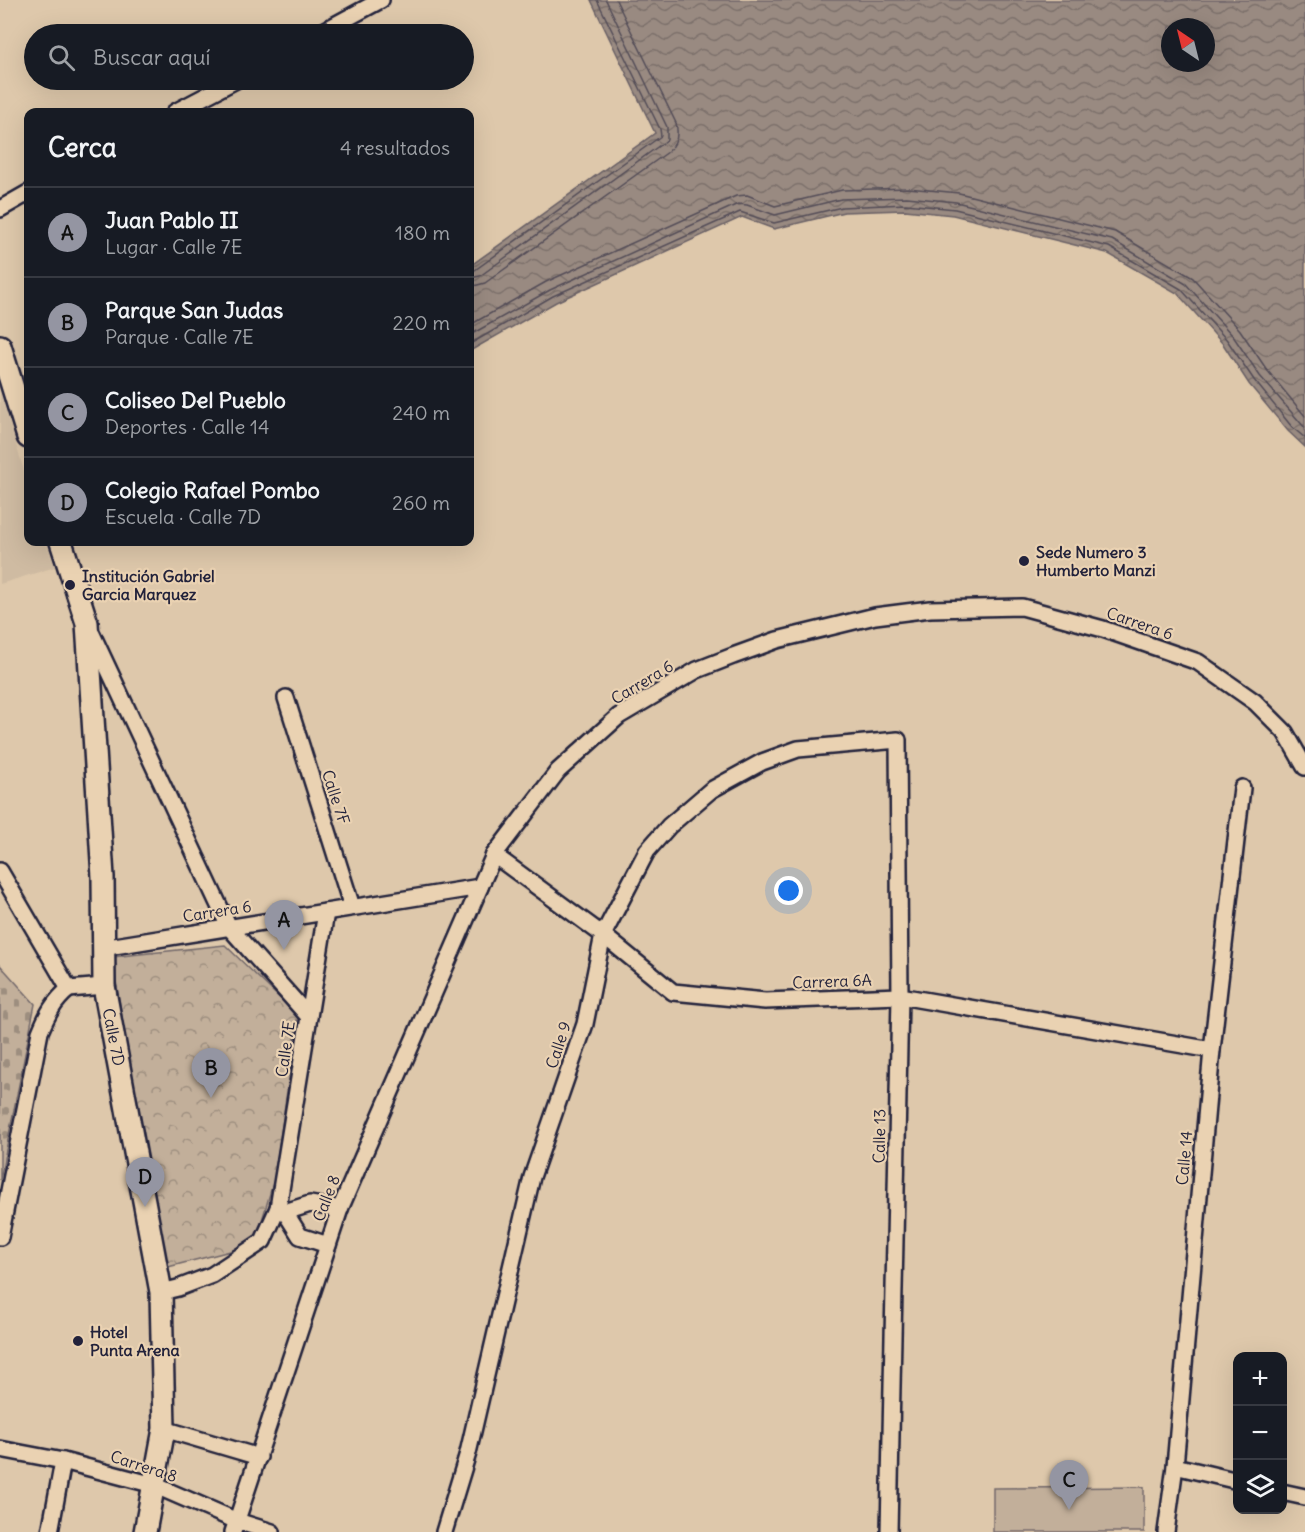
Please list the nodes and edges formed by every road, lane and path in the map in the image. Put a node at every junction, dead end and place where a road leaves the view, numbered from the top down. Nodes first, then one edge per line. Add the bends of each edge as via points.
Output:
1 (381, 0) edge
2 (337, 24) edge
3 (217, 90) edge
4 (184, 108) edge
5 (24, 195) edge
6 (0, 209) edge
7 (0, 346) edge
8 (24, 424) edge
9 (62, 546) edge
10 (87, 623) junction
11 (286, 698) dead end
12 (897, 740) joint
13 (1305, 767) edge
14 (1242, 788) dead end
15 (495, 855) junction
16 (0, 871) edge
17 (480, 886) junction
18 (352, 907) junction
19 (326, 912) junction
20 (229, 927) junction
21 (603, 935) junction
22 (102, 948) junction
23 (104, 986) junction
24 (69, 989) junction
25 (900, 996) junction
26 (309, 1017) junction
27 (1212, 1050) junction
28 (340, 1209) junction
29 (282, 1210) junction
30 (0, 1235) edge
31 (328, 1245) junction
32 (161, 1292) junction
33 (164, 1429) junction
34 (0, 1449) edge
35 (259, 1457) junction
36 (63, 1461) junction
37 (1175, 1466) junction
38 (1233, 1480) edge
39 (154, 1485) junction
40 (1287, 1493) edge
41 (1305, 1497) edge
42 (236, 1526) edge
43 (50, 1532) edge
44 (145, 1532) edge
45 (272, 1532) edge
46 (444, 1532) edge
47 (889, 1532) edge
48 (1166, 1532) edge

1 - 2 street
3 - 4 street
5 - 6 street
7 - 8 main road
9 - 10 main road, Calle 7D
10 - 20 street, Calle 7E
10 - 22 main road, Calle 7D via 102,877
11 - 18 street, Calle 7F
12 - 21 street, Calle 9 via 798,749 762,762 711,790 669,826 647,852
12 - 25 street, Calle 13
13 - 15 street, Carrera 6 via 1285,732 1255,702 1198,662 1104,629 1022,607 930,609 875,616 777,640 697,670 619,717 558,771
14 - 27 street, Calle 14
15 - 17 street, Carrera 6
15 - 21 street, Carrera 6A
16 - 24 street
17 - 18 street, Carrera 6
17 - 28 street, Calle 8
18 - 19 street, Carrera 6
19 - 20 street, Carrera 6
19 - 26 street
20 - 22 street, Carrera 6
20 - 26 street, Calle 7E
21 - 25 street, Carrera 6A via 674,992 765,1002
21 - 46 street, Calle 9 via 585,1024 532,1177 468,1453
22 - 23 main road, Calle 7D
23 - 24 street
23 - 32 main road, Calle 7D
24 - 30 street via 48,1012 40,1032
25 - 27 street, Carrera 6A
25 - 47 street, Calle 13
26 - 29 street, Calle 7E
27 - 37 street, Calle 14
28 - 29 street via 310,1203
28 - 31 street, Calle 8
29 - 31 street via 300,1236
29 - 32 street, Calle 7E via 263,1242 212,1275
31 - 35 street, Calle 8
32 - 33 main road, Calle 7D
33 - 35 street
33 - 39 main road, Calle 7D
34 - 36 street, Carrera 8
35 - 42 street, Calle 8
36 - 39 street, Carrera 8
36 - 43 street
37 - 38 street
37 - 48 street, Calle 14
39 - 42 street, Carrera 8
39 - 44 main road, Calle 7D
40 - 41 street
42 - 45 street, Carrera 8

